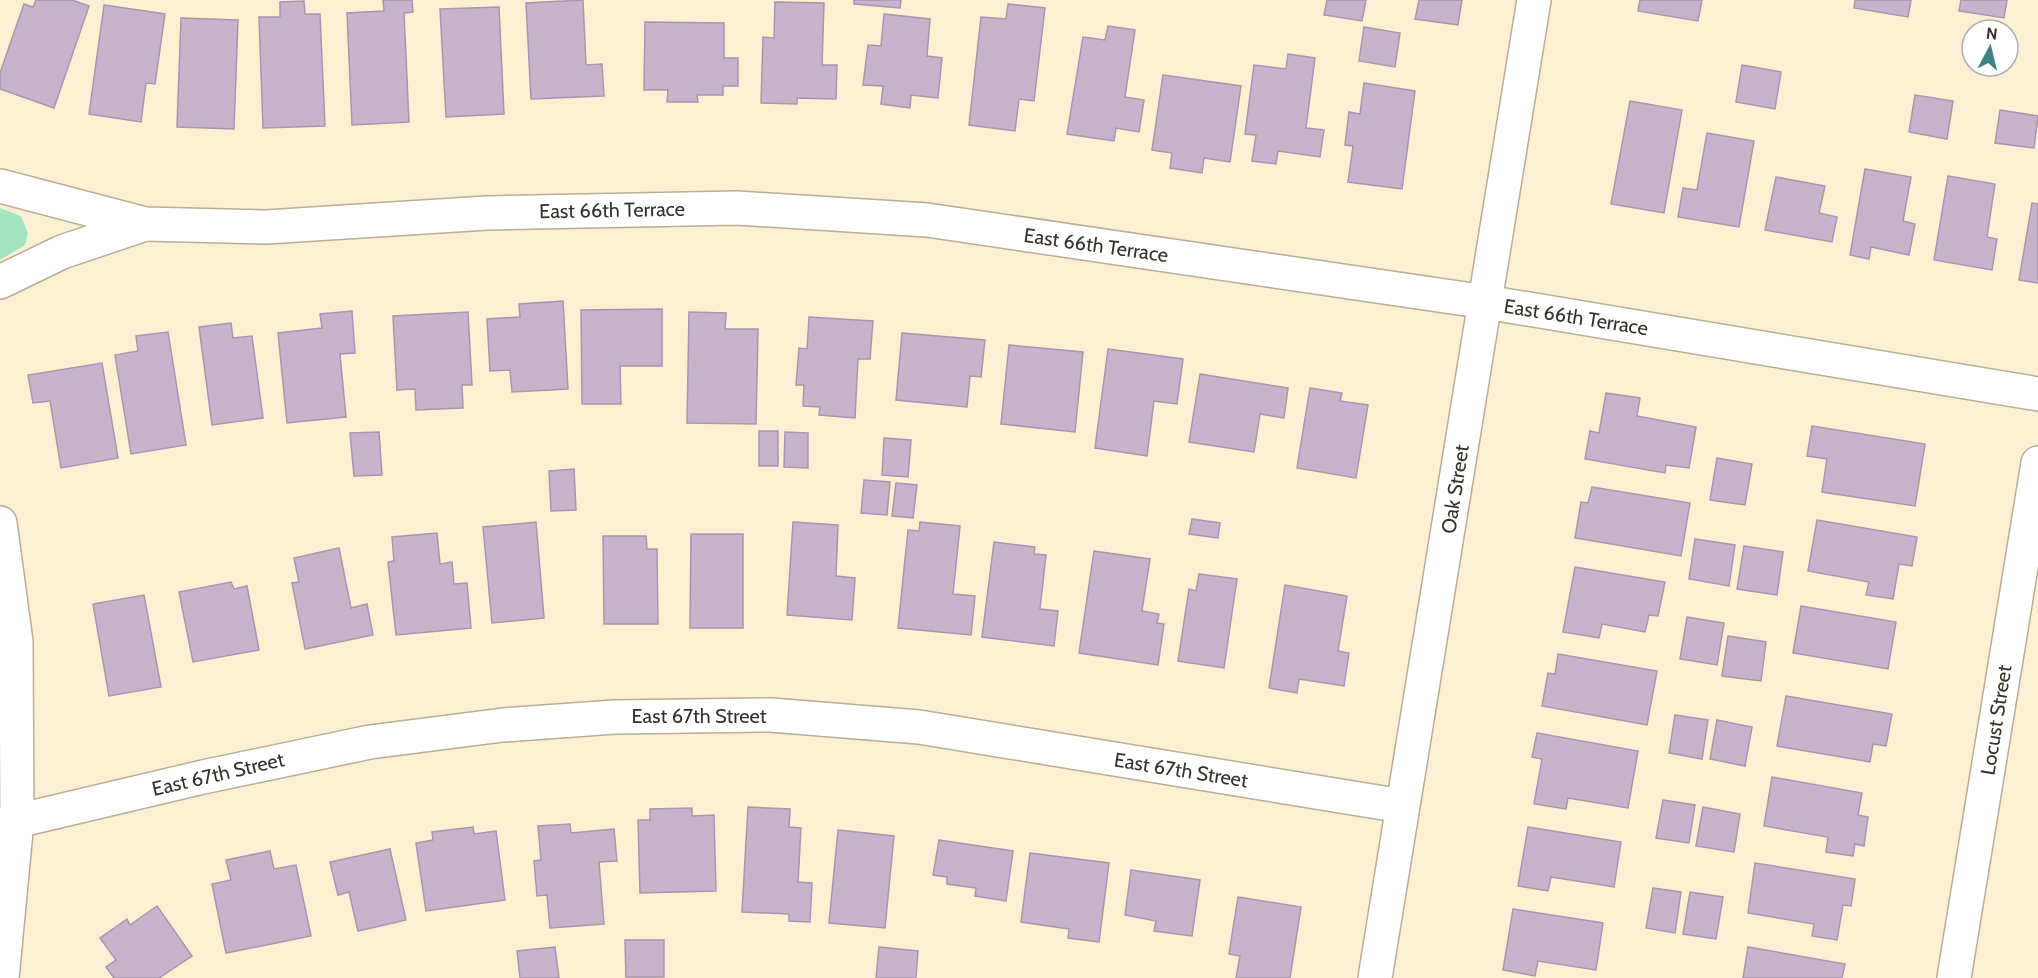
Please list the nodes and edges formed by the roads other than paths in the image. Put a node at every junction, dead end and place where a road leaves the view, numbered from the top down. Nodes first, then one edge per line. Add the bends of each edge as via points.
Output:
1 (1534, 0) edge
2 (0, 186) edge
3 (145, 224) junction
4 (0, 282) edge
5 (1486, 302) junction
6 (2038, 393) edge
7 (2038, 463) edge
8 (0, 523) edge
9 (1402, 806) junction
10 (9, 823) edge
11 (2, 978) edge
12 (1375, 978) edge
13 (1954, 978) edge

1 - 5 street, Oak Street
2 - 3 street, East 66th Terrace
3 - 4 street, East 66th Terrace via 62,252
3 - 5 street, East 66th Terrace via 266,226 487,213 737,208 927,220
5 - 6 street, East 66th Terrace
5 - 9 street, Oak Street
7 - 13 street, Locust Street
8 - 10 street via 16,642
9 - 10 street, East 67th Street via 919,727 771,715 637,716 503,725 370,741
9 - 12 street, Oak Street
10 - 11 street

